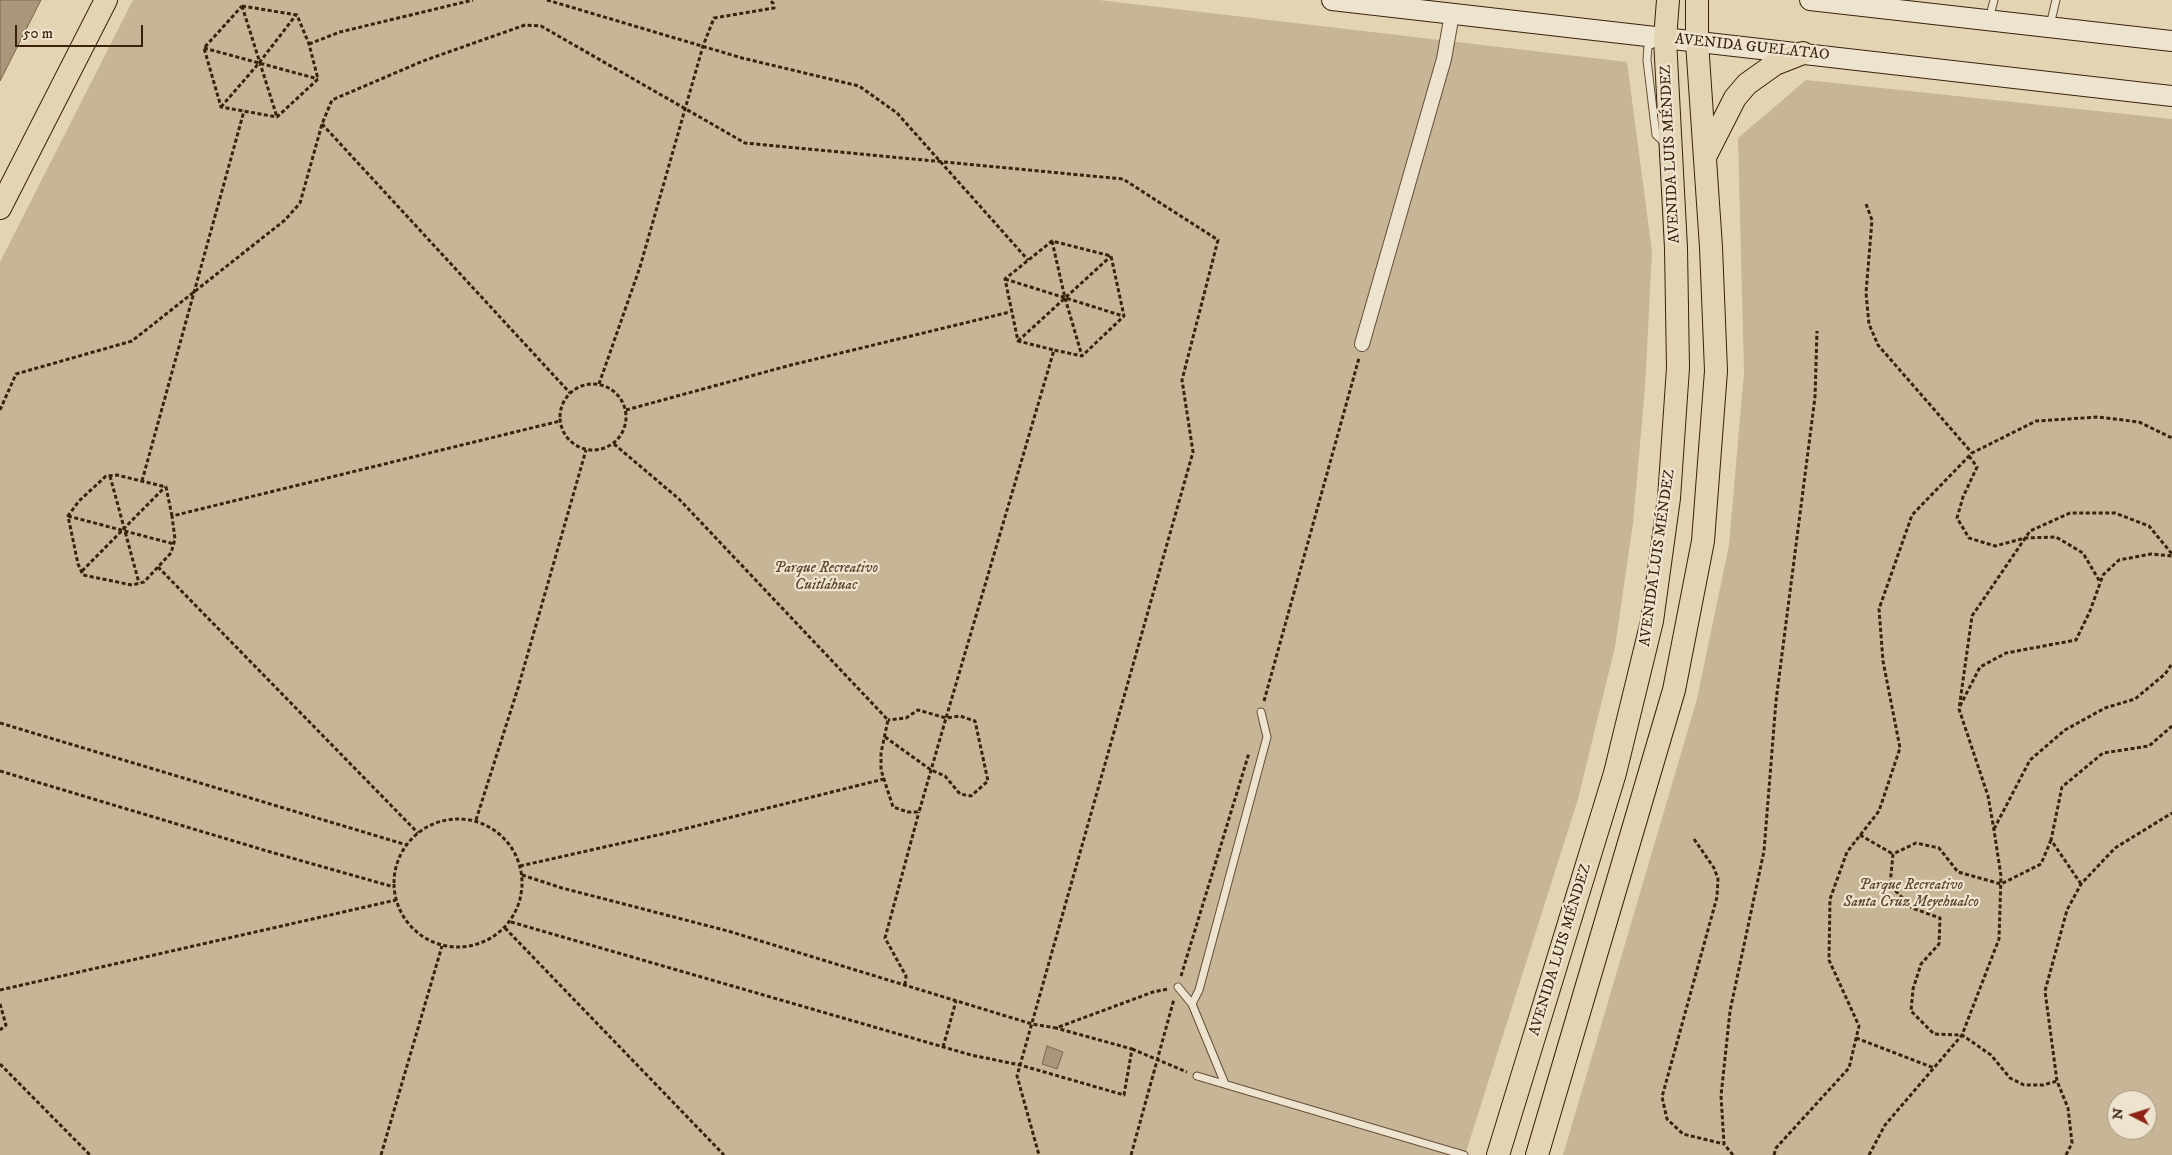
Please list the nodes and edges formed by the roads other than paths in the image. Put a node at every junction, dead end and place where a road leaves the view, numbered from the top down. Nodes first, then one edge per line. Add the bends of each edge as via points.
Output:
1 (106, 0) edge
2 (1332, 0) edge
3 (1668, 0) edge
4 (1697, 0) edge
5 (1810, 0) edge
6 (1994, 0) edge
7 (2056, 0) edge
8 (1452, 14) junction
9 (1988, 21) junction
10 (2049, 28) junction
11 (1665, 39) junction
12 (2172, 41) edge
13 (1697, 42) junction
14 (1803, 53) junction
15 (2172, 96) edge
16 (1705, 156) junction
17 (0, 208) edge
18 (1362, 344) road end
19 (1261, 712) road end
20 (1178, 987) road end
21 (1192, 1004) junction
22 (1537, 1030) junction
23 (1571, 1041) junction
24 (1197, 1076) road end
25 (1225, 1084) junction
26 (1510, 1116) junction
27 (1545, 1129) junction
28 (1464, 1155) edge
29 (1498, 1155) edge
30 (1537, 1155) edge

1 - 17 main road
2 - 8 main road, AVENIDA GUELATAO
3 - 11 main road, AVENIDA LUIS MÉNDEZ
4 - 13 main road
5 - 9 main road
6 - 9 lane
7 - 10 lane
8 - 11 main road, AVENIDA GUELATAO
8 - 18 street via 1444,59
9 - 10 main road
10 - 12 main road
11 - 13 main road, AVENIDA GUELATAO
11 - 22 main road, AVENIDA LUIS MÉNDEZ via 1676,248 1678,368 1669,498 1652,622 1615,774
13 - 14 main road, AVENIDA GUELATAO
13 - 16 main road
14 - 15 main road, AVENIDA GUELATAO
14 - 16 main road via 1775,64 1747,84 1735,98
16 - 23 main road via 1716,372 1703,541 1674,690
19 - 21 lane via 1267,737 1199,990
20 - 21 lane
21 - 25 lane
22 - 23 main road
22 - 26 main road, AVENIDA LUIS MÉNDEZ
23 - 27 main road
24 - 25 lane
25 - 28 lane
26 - 27 main road
26 - 29 main road, AVENIDA LUIS MÉNDEZ
27 - 30 main road

